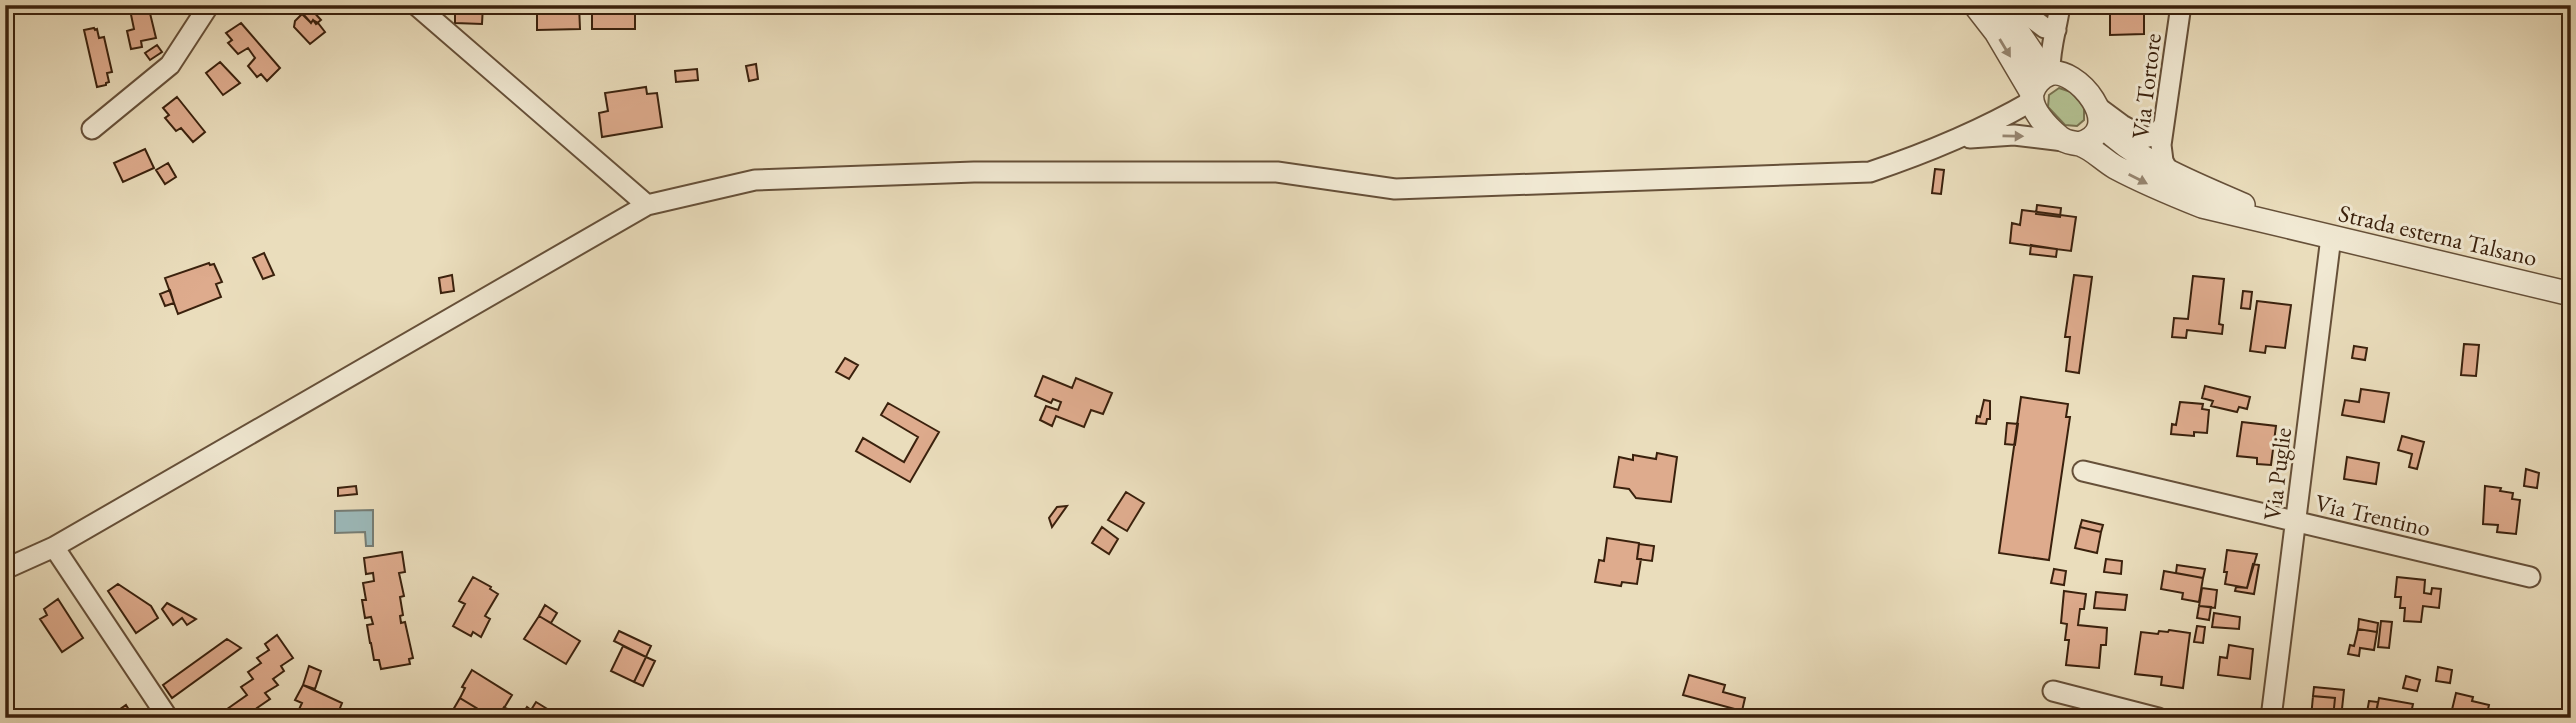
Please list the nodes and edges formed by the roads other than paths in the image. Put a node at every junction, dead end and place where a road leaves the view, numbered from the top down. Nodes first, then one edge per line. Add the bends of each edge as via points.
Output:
1 (209, 5) edge
2 (416, 5) edge
3 (1975, 5) edge
4 (1997, 5) edge
5 (2014, 5) edge
6 (2060, 5) edge
7 (2181, 5) edge
8 (2056, 30) junction
9 (2055, 75) junction
10 (2032, 97) junction
11 (2100, 116) junction
12 (2163, 127) junction
13 (92, 129) dead end
14 (1962, 138) junction
15 (2072, 142) junction
16 (2169, 172) junction
17 (647, 205) junction
18 (2294, 227) junction
19 (2331, 237) junction
20 (2571, 294) edge
21 (2083, 471) dead end
22 (2296, 522) junction
23 (54, 547) junction
24 (5, 569) edge
25 (2530, 577) dead end
26 (2053, 691) dead end
27 (168, 718) edge
28 (2158, 718) edge
29 (2270, 718) edge

1 - 13 street via 170,65
2 - 17 street
3 -> 10 street via 1996,32
4 - 9 street
5 - 8 street via 2045,28
6 - 8 street
7 - 12 street, Via Tortore
8 - 9 street via 2062,60
9 - 10 street via 2035,86
9 - 11 street, Strada esterna Talsano
10 - 14 street
10 - 15 street, Strada esterna Talsano via 2034,108
11 - 12 street via 2145,138
11 - 15 street via 2093,137
11 - 16 street, Strada esterna Talsano via 2116,139
12 - 16 street, Via Tortore via 2163,161
14 -> 15 street via 2014,135
14 - 17 street via 1870,172 1395,189 1277,172 974,172 755,180
15 -> 18 street, Strada esterna Talsano via 2118,169 2202,206
16 - 18 street, Strada esterna Talsano
17 - 23 street
18 - 19 street, Strada esterna Talsano
19 - 20 street, Strada esterna Talsano
19 - 22 street, Via Puglie
21 - 22 street, Via Trentino
22 - 25 street, Via Trentino
22 - 29 street, Via Puglie
23 - 24 street
23 - 27 street
26 - 28 street

